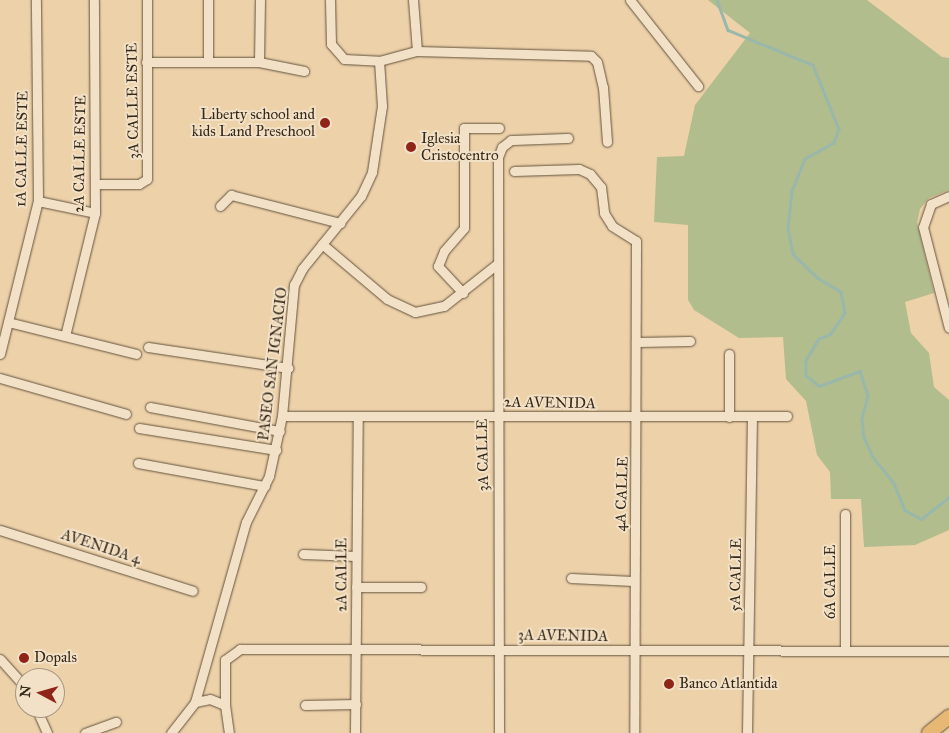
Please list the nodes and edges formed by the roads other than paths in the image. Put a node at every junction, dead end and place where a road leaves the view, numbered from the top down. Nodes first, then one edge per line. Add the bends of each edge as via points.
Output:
1 (36, 0) edge
2 (94, 0) edge
3 (147, 0) edge
4 (208, 0) edge
5 (260, 0) edge
6 (330, 0) edge
7 (413, 0) edge
8 (630, 0) edge
9 (417, 51) junction
10 (208, 61) junction
11 (146, 62) junction
12 (259, 62) junction
13 (380, 62) junction
14 (304, 71) dead end
15 (698, 86) dead end
16 (500, 128) dead end
17 (568, 138) dead end
18 (607, 142) dead end
19 (514, 171) dead end
20 (95, 184) junction
21 (949, 196) edge
22 (38, 201) junction
23 (220, 206) dead end
24 (95, 213) junction
25 (340, 223) junction
26 (322, 244) junction
27 (498, 264) junction
28 (463, 293) junction
29 (8, 322) junction
30 (949, 328) edge
31 (65, 336) junction
32 (690, 341) dead end
33 (638, 342) junction
34 (148, 346) dead end
35 (0, 354) edge
36 (136, 354) dead end
37 (729, 354) dead end
38 (288, 368) junction
39 (0, 378) edge
40 (150, 407) dead end
41 (126, 414) dead end
42 (282, 416) junction
43 (496, 416) junction
44 (729, 416) junction
45 (787, 416) dead end
46 (358, 417) junction
47 (752, 417) junction
48 (638, 418) junction
49 (139, 428) dead end
50 (280, 431) junction
51 (276, 450) junction
52 (138, 463) dead end
53 (265, 486) junction
54 (845, 514) dead end
55 (0, 530) edge
56 (303, 554) dead end
57 (356, 556) junction
58 (571, 578) dead end
59 (633, 581) junction
60 (356, 587) junction
61 (421, 587) dead end
62 (193, 591) dead end
63 (356, 648) junction
64 (500, 648) junction
65 (845, 650) junction
66 (949, 650) edge
67 (634, 651) junction
68 (749, 651) junction
69 (0, 659) edge
70 (15, 676) edge
71 (195, 702) junction
72 (225, 704) junction
73 (356, 704) junction
74 (305, 705) dead end
75 (949, 717) edge
76 (40, 718) edge
77 (116, 722) dead end
78 (47, 733) edge
79 (85, 733) edge
80 (171, 733) edge
81 (229, 733) edge
82 (355, 733) edge
83 (499, 733) edge
84 (634, 733) edge
85 (747, 733) edge
86 (929, 733) edge

1 - 22 street, 1A CALLE ESTE
2 - 20 street, 2A CALLE ESTE
3 - 11 street, 3A CALLE ESTE
4 - 10 street
5 - 12 street
6 - 13 street via 334,50 344,59
7 - 9 street
8 - 15 street
9 - 13 street
9 - 18 street via 591,56 597,62 602,87
10 - 11 street
10 - 12 street
11 - 20 street, 3A CALLE ESTE via 147,179 139,184
12 - 14 street
13 - 25 street, PASEO SAN IGNACIO via 382,106 374,165 362,196
16 - 28 street via 460,128 464,228 444,251 438,266
17 - 27 street, 3A CALLE via 511,140 502,147 498,157
19 - 33 street, 4A CALLE via 580,168 601,187 608,220 636,241
20 - 24 street, 2A CALLE ESTE
21 - 30 street via 931,204 923,227
22 - 24 street
22 - 29 street, 1A CALLE ESTE
23 - 25 street via 231,195
24 - 31 street, 2A CALLE ESTE
25 - 26 street, PASEO SAN IGNACIO
26 - 28 street via 400,308 431,311
26 - 38 street, PASEO SAN IGNACIO via 294,285
27 - 28 street
27 - 43 street, 3A CALLE
29 - 31 street
29 - 35 street, 1A CALLE ESTE
31 - 36 street
32 - 33 street
33 - 48 street, 4A CALLE
34 - 38 street
37 - 44 street
38 - 42 street, PASEO SAN IGNACIO
39 - 41 street
40 - 50 street
42 - 46 street, 2A AVENIDA
42 - 50 street, PASEO SAN IGNACIO
43 - 46 street, 2A AVENIDA
43 - 48 street, 2A AVENIDA
43 - 64 street, 3A CALLE
44 - 47 street, 2A AVENIDA
44 - 48 street, 2A AVENIDA
45 - 47 street, 2A AVENIDA
46 - 57 street, 2A CALLE
47 - 68 street, 5A CALLE
48 - 59 street, 4A CALLE
49 - 51 street
50 - 51 street, PASEO SAN IGNACIO
51 - 53 street, PASEO SAN IGNACIO
52 - 53 street
53 - 71 street, PASEO SAN IGNACIO via 246,522
54 - 65 street, 6A CALLE
55 - 62 street, AVENIDA 4
56 - 57 street
57 - 60 street, 2A CALLE
58 - 59 street
59 - 67 street, 4A CALLE
60 - 61 street
60 - 63 street, 2A CALLE
63 - 64 street, 3A AVENIDA
63 - 72 street, 3A AVENIDA via 240,649 226,660
63 - 73 street, 2A CALLE
64 - 67 street, 3A AVENIDA
64 - 83 street, 3A CALLE
65 - 66 street, 3A AVENIDA
65 - 68 street, 3A AVENIDA
67 - 68 street, 3A AVENIDA
67 - 84 street, 4A CALLE
68 - 85 street, 5A CALLE
69 - 70 street
71 - 72 street via 210,699
71 - 80 street, PASEO SAN IGNACIO
72 - 81 street
73 - 74 street
73 - 82 street, 2A CALLE
75 - 86 highway
76 - 78 street
77 - 79 street

